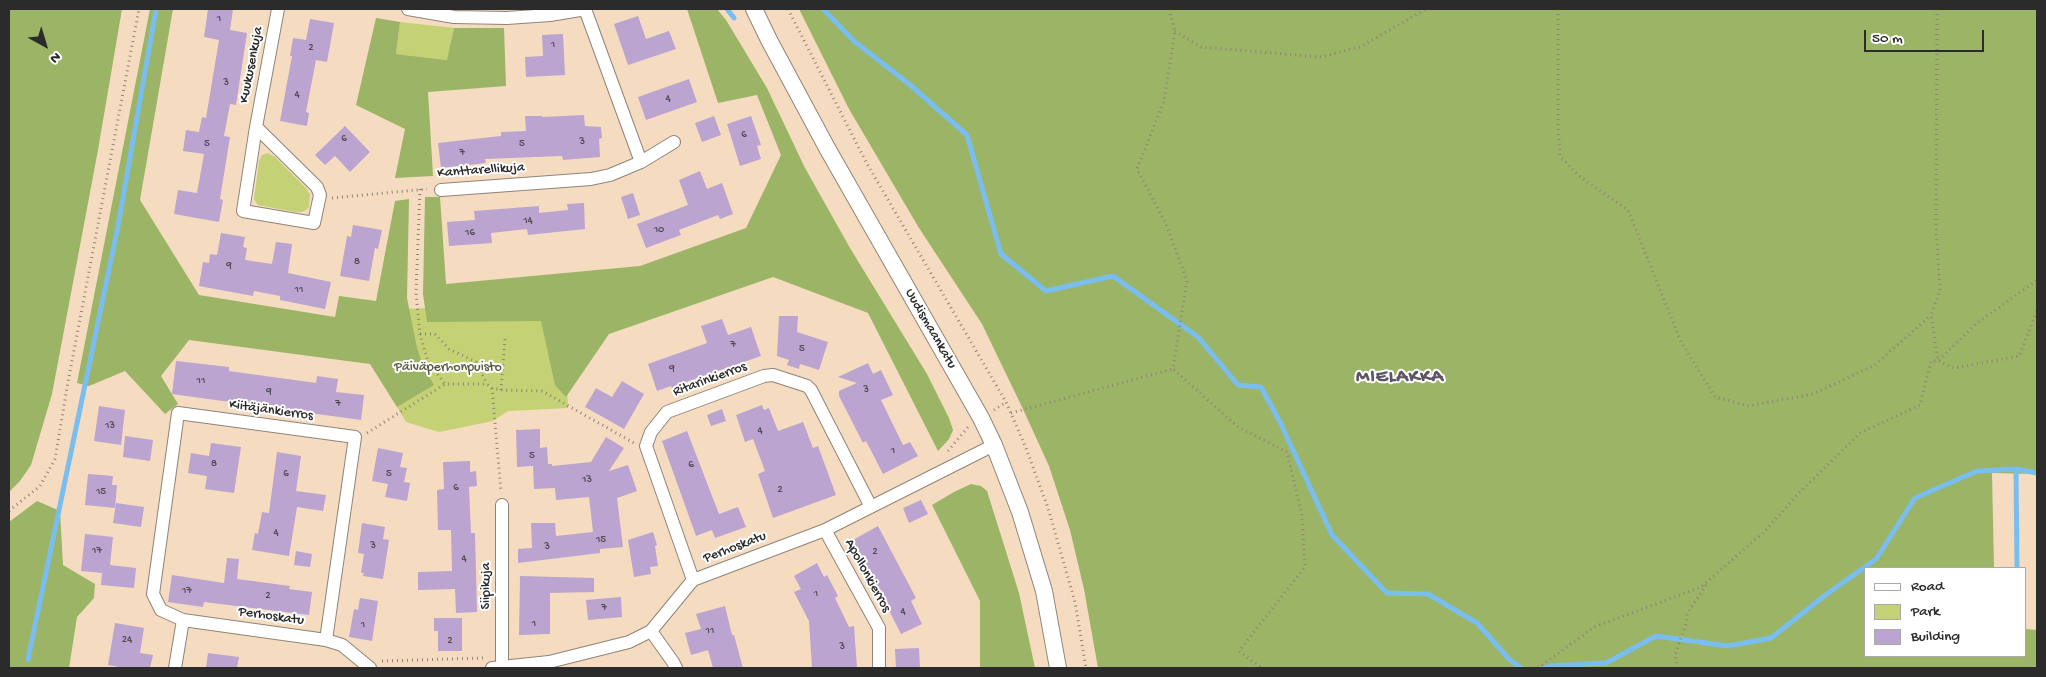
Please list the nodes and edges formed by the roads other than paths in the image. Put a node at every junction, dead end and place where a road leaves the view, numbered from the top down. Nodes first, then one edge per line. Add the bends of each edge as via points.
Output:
1 (278, 9) edge
2 (408, 9) edge
3 (585, 9) edge
4 (754, 9) edge
5 (256, 127) junction
6 (674, 142) dead end
7 (641, 162) junction
8 (440, 190) road end
9 (994, 445) junction
10 (502, 505) road end
11 (871, 507) junction
12 (825, 530) junction
13 (694, 580) junction
14 (161, 610) joint
15 (183, 620) junction
16 (651, 631) junction
17 (326, 640) junction
18 (372, 662) edge
19 (502, 662) edge
20 (175, 668) edge
21 (492, 668) edge
22 (676, 668) edge
23 (879, 668) edge
24 (1058, 668) edge

1 - 5 street, Kuukusenkuja
2 - 3 street via 454,17 507,18
3 - 7 street
4 - 9 street, Uudismaankatu
5 - 5 street, Kuukusenkuja via 317,188 320,195 314,223 243,211
6 - 7 street, Kanttarellikuja
7 - 8 street, Kanttarellikuja via 591,179
9 - 11 street, Perhoskatu
9 - 24 street, Uudismaankatu via 1020,512 1044,591
10 - 19 street, Siipikuja
11 - 12 street, Perhoskatu
11 - 13 street, Ritarinkierros via 807,386 773,375 764,376 667,412 651,432 646,446
12 - 13 street, Perhoskatu
12 - 23 street, Apollonkierros via 879,628
13 - 16 street, Perhoskatu
14 - 15 street, Perhoskatu
14 - 17 street, Kiitäjänkierros via 153,594 178,414 355,437
15 - 17 street, Perhoskatu
15 - 20 street
16 - 19 street, Perhoskatu via 629,642 549,662
16 - 22 street
17 - 18 street, Perhoskatu
19 - 21 street, Perhoskatu

